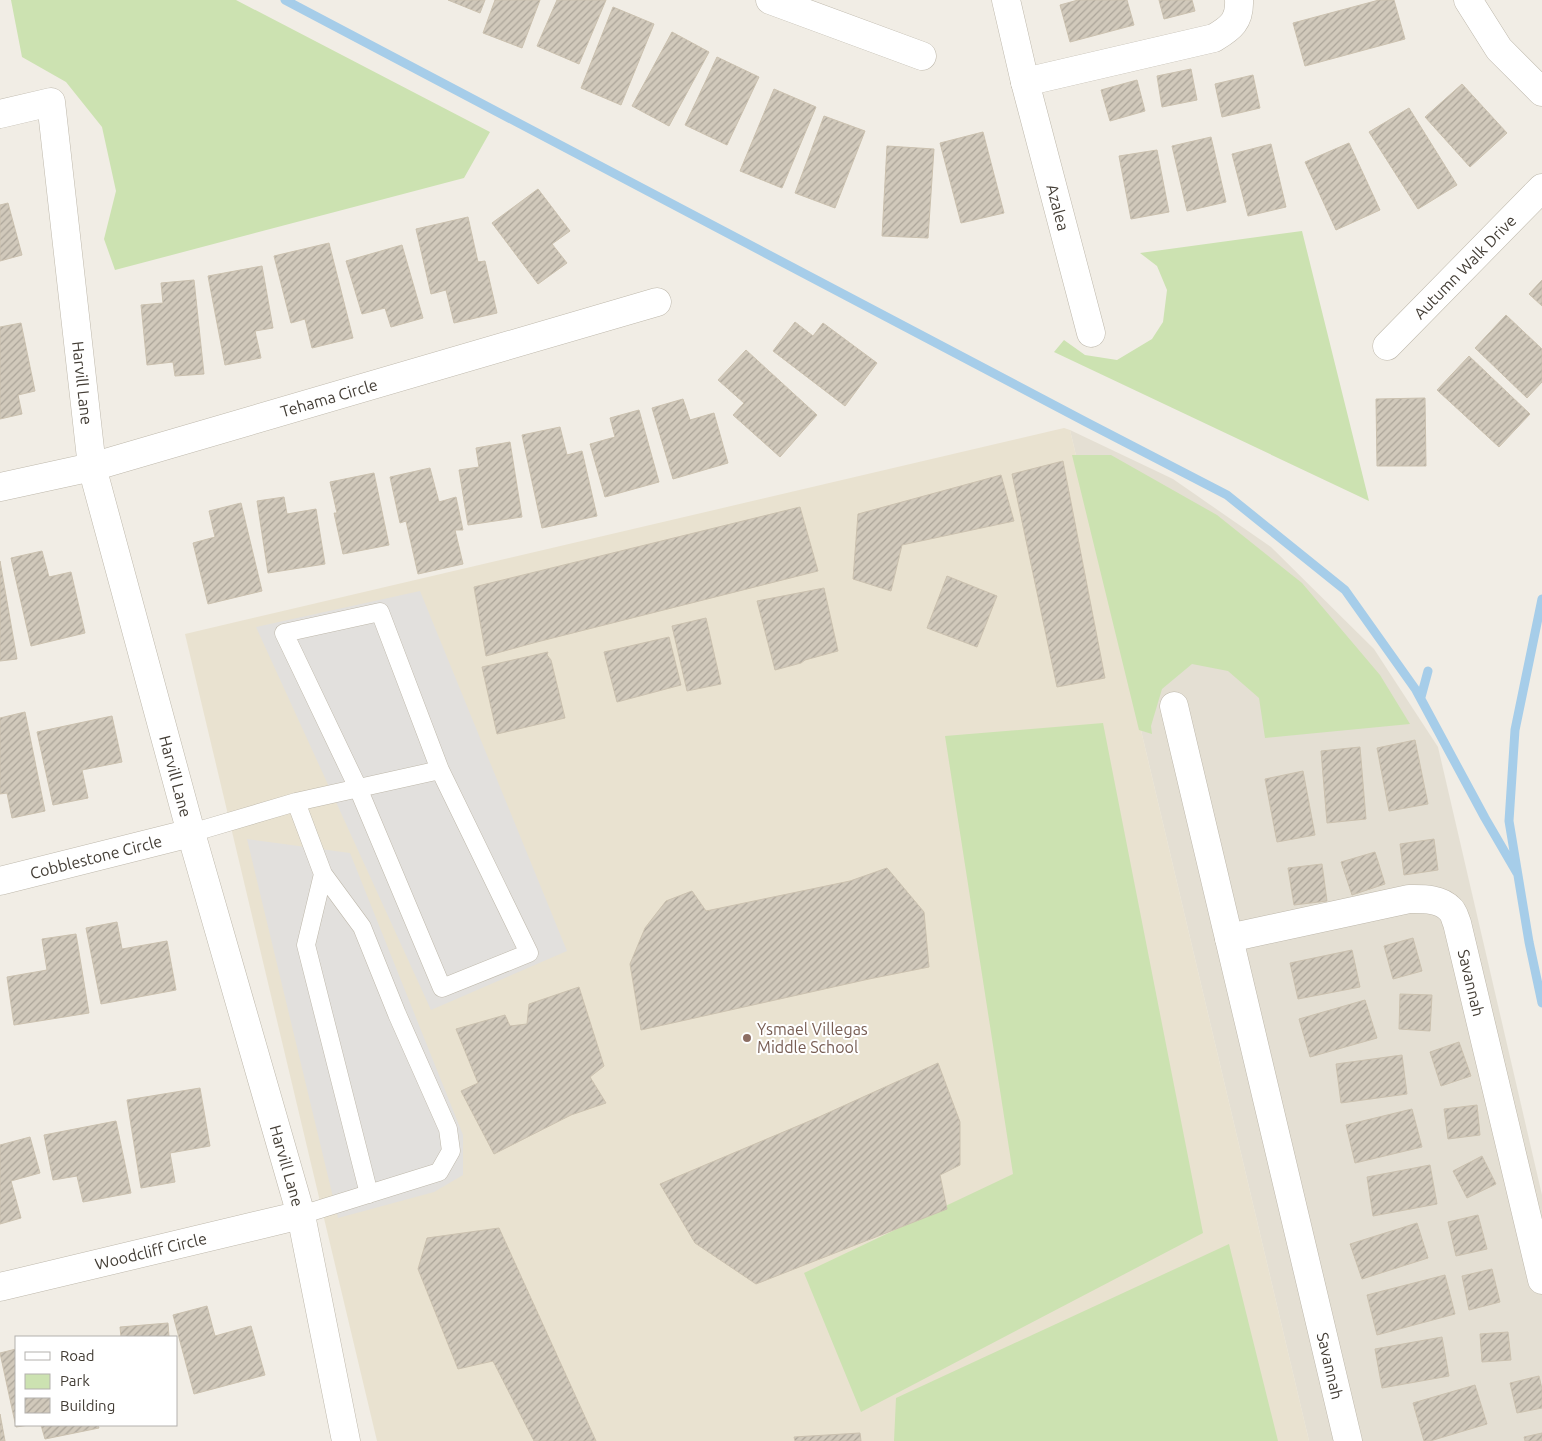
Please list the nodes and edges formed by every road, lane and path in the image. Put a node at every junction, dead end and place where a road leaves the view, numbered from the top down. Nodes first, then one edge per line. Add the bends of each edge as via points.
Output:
1 (770, 0) edge
2 (1006, 0) edge
3 (1239, 0) edge
4 (1468, 0) edge
5 (922, 56) dead end
6 (1025, 82) junction
7 (1542, 92) edge
8 (0, 114) edge
9 (1542, 188) edge
10 (656, 302) dead end
11 (1091, 333) dead end
12 (1387, 346) dead end
13 (92, 468) junction
14 (0, 487) edge
15 (1174, 706) dead end
16 (440, 770) junction
17 (358, 788) junction
18 (296, 802) junction
19 (191, 833) junction
20 (324, 874) junction
21 (0, 881) edge
22 (1229, 938) junction
23 (369, 1194) junction
24 (301, 1215) junction
25 (1542, 1280) edge
26 (0, 1287) edge
27 (346, 1441) edge
28 (1348, 1441) edge

1 - 5 street
2 - 6 street, Azalea
3 - 6 street via 1236,21 1214,38
4 - 7 street via 1499,50
6 - 11 street, Azalea
8 - 13 street, Harvill Lane via 51,102
9 - 12 street, Autumn Walk Drive
10 - 13 street, Tehama Circle
13 - 14 street, Tehama Circle
13 - 19 street, Harvill Lane
15 - 22 street, Savannah
16 - 17 lane
16 - 17 lane via 380,612 284,633
16 - 17 lane via 529,953 442,988
17 - 18 lane
18 - 19 lane
18 - 20 lane
19 - 21 street, Cobblestone Circle
19 - 24 street, Harvill Lane
20 - 23 lane via 306,945
20 - 23 lane via 362,927 448,1129 451,1151 439,1172
22 - 25 street, Savannah via 1409,899 1425,899 1451,909 1460,933
22 - 28 street, Savannah
23 - 24 lane
24 - 26 street, Woodcliff Circle
24 - 27 street, Harvill Lane

